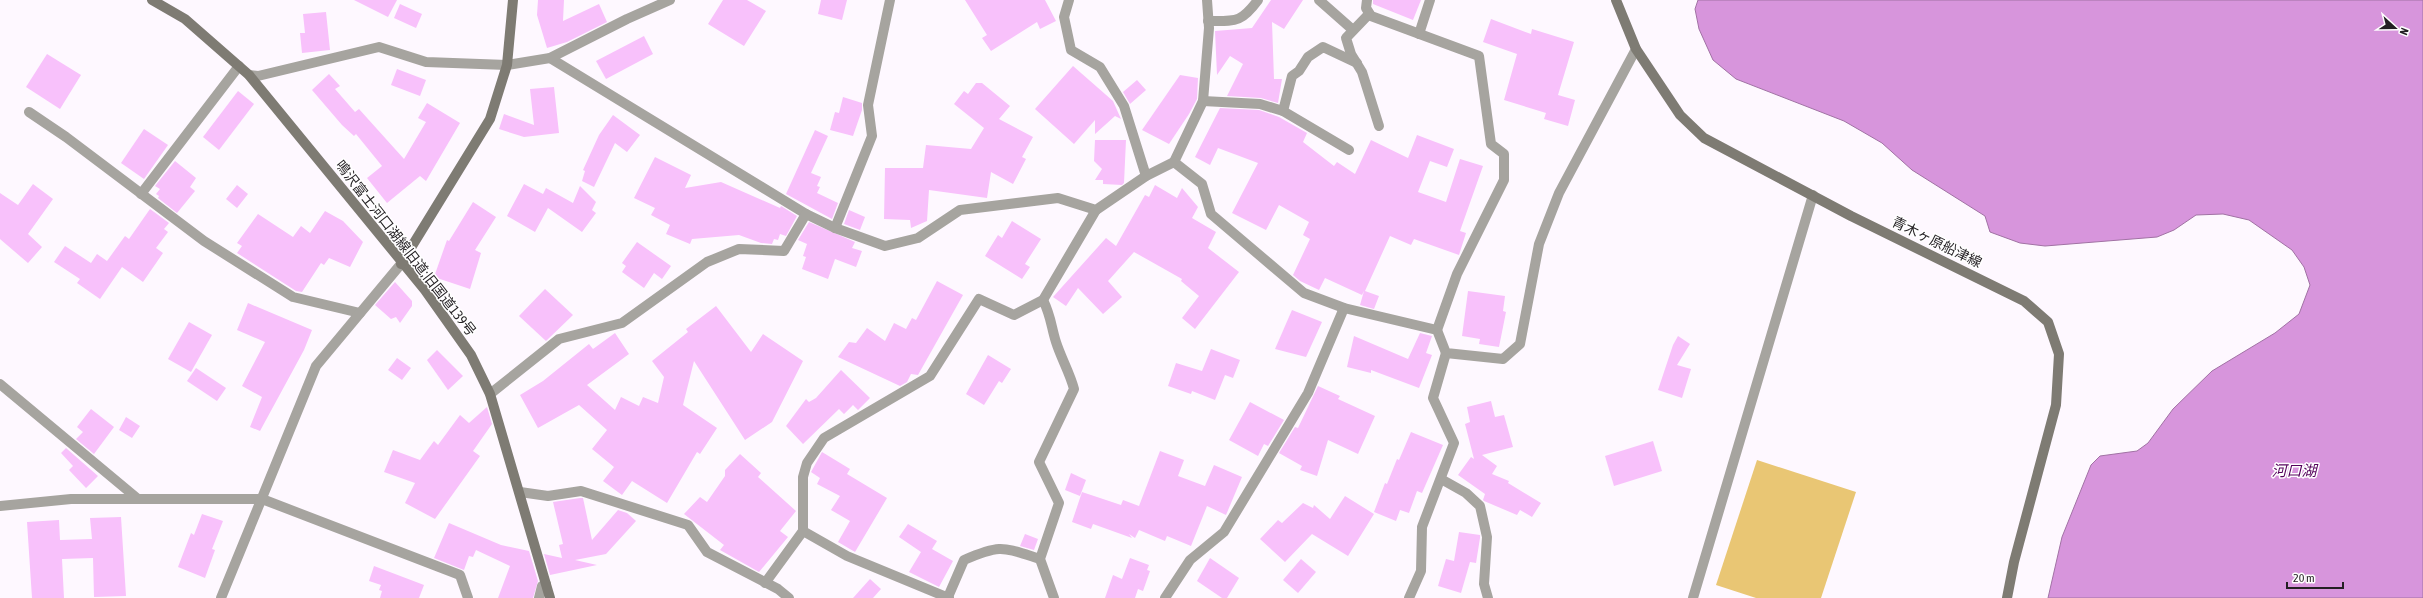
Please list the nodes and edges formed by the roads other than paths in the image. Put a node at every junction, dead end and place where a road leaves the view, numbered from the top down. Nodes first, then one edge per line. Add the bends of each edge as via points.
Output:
1 (152, 0) edge
2 (513, 0) edge
3 (670, 0) edge
4 (890, 0) edge
5 (1069, 0) edge
6 (1207, 0) edge
7 (1258, 0) edge
8 (1319, 0) edge
9 (1367, 0) edge
10 (1430, 0) edge
11 (1616, 0) edge
12 (1369, 14) junction
13 (1208, 22) junction
14 (1353, 30) junction
15 (1419, 34) junction
16 (1636, 49) junction
17 (550, 58) junction
18 (1357, 63) junction
19 (507, 64) junction
20 (239, 66) junction
21 (249, 75) junction
22 (1203, 101) junction
23 (1283, 111) junction
24 (29, 112) dead end
25 (1380, 126) dead end
26 (1349, 150) dead end
27 (1174, 162) junction
28 (1146, 176) junction
29 (141, 194) junction
30 (1813, 195) junction
31 (1096, 210) junction
32 (806, 214) junction
33 (835, 228) junction
34 (401, 264) junction
35 (1043, 300) junction
36 (1344, 308) junction
37 (360, 313) junction
38 (1437, 330) junction
39 (1446, 353) junction
40 (0, 384) edge
41 (490, 394) junction
42 (1441, 479) junction
43 (520, 492) junction
44 (138, 499) junction
45 (262, 499) junction
46 (0, 506) edge
47 (803, 531) junction
48 (1040, 560) junction
49 (765, 582) junction
50 (546, 584) junction
51 (948, 597) edge
52 (221, 598) edge
53 (468, 598) edge
54 (539, 598) edge
55 (550, 598) edge
56 (789, 598) edge
57 (1054, 598) edge
58 (1165, 598) edge
59 (1409, 598) edge
60 (1488, 598) edge
61 (1693, 598) edge
62 (2007, 598) edge

1 - 20 street, 鳴沢富士河口湖線旧道;旧国道139号 via 185,19
2 - 19 street
3 - 17 street via 626,19
4 - 33 street via 868,105 872,136
5 - 28 street via 1064,17 1071,50 1100,67 1124,106
6 - 13 street
7 - 13 street via 1246,16 1230,21
8 - 14 street
9 - 12 street via 1366,8
10 - 15 street
11 - 16 street, 青木ヶ原船津線
12 - 14 street
12 - 15 street
13 - 22 street
14 - 18 street via 1346,38
15 - 38 street via 1479,56 1492,144 1504,154 1504,180 1457,274
16 - 30 street, 青木ヶ原船津線 via 1680,115 1704,138
16 - 39 street via 1559,193 1539,244 1520,344 1503,359
17 - 19 street
17 - 32 street
18 - 23 street via 1323,47 1308,57 1299,71 1292,76
18 - 25 street
19 - 21 street via 426,62 379,47 258,76
19 - 34 street via 490,119
20 - 21 street, 鳴沢富士河口湖線旧道;旧国道139号
20 - 29 street
21 - 34 street, 鳴沢富士河口湖線旧道;旧国道139号 via 294,127
22 - 23 street via 1260,104
22 - 27 street
23 - 26 street
24 - 29 street
27 - 28 street
27 - 36 street via 1202,184 1210,214 1304,293
28 - 31 street
29 - 37 street via 204,241 293,297
30 - 61 street
30 - 62 street, 青木ヶ原船津線 via 2024,301 2048,322 2059,354 2056,404 2014,562
31 - 33 street via 1058,198 960,210 918,238 885,246
31 - 35 street
32 - 33 street
32 - 41 street via 784,251 739,249 707,262 622,323 559,339
34 - 37 street
34 - 41 street, 鳴沢富士河口湖線旧道;旧国道139号 via 455,331 471,355
35 - 47 street via 1014,314 979,299 930,376 824,438 807,463 803,477
35 - 48 street via 1051,316 1055,341 1074,389 1039,462 1059,503
36 - 38 street
36 - 58 street via 1308,393 1224,532 1190,560
37 - 45 street via 316,366
38 - 39 street
39 - 42 street via 1433,398 1454,443
40 - 44 street
41 - 43 street, 鳴沢富士河口湖線旧道;旧国道139号
42 - 59 street via 1422,527 1421,571
42 - 60 street via 1480,506 1487,537 1484,584
43 - 49 street via 548,496 581,491 688,525 707,552
43 - 50 street, 鳴沢富士河口湖線旧道;旧国道139号
44 - 45 street
44 - 46 street via 71,499
45 - 52 street
45 - 53 street via 460,575
47 - 49 street
47 - 51 street via 847,556
48 - 51 street via 1005,548 990,549 964,560
48 - 57 street
49 - 56 street
50 - 54 street via 542,586
50 - 55 street, 鳴沢富士河口湖線旧道;旧国道139号

